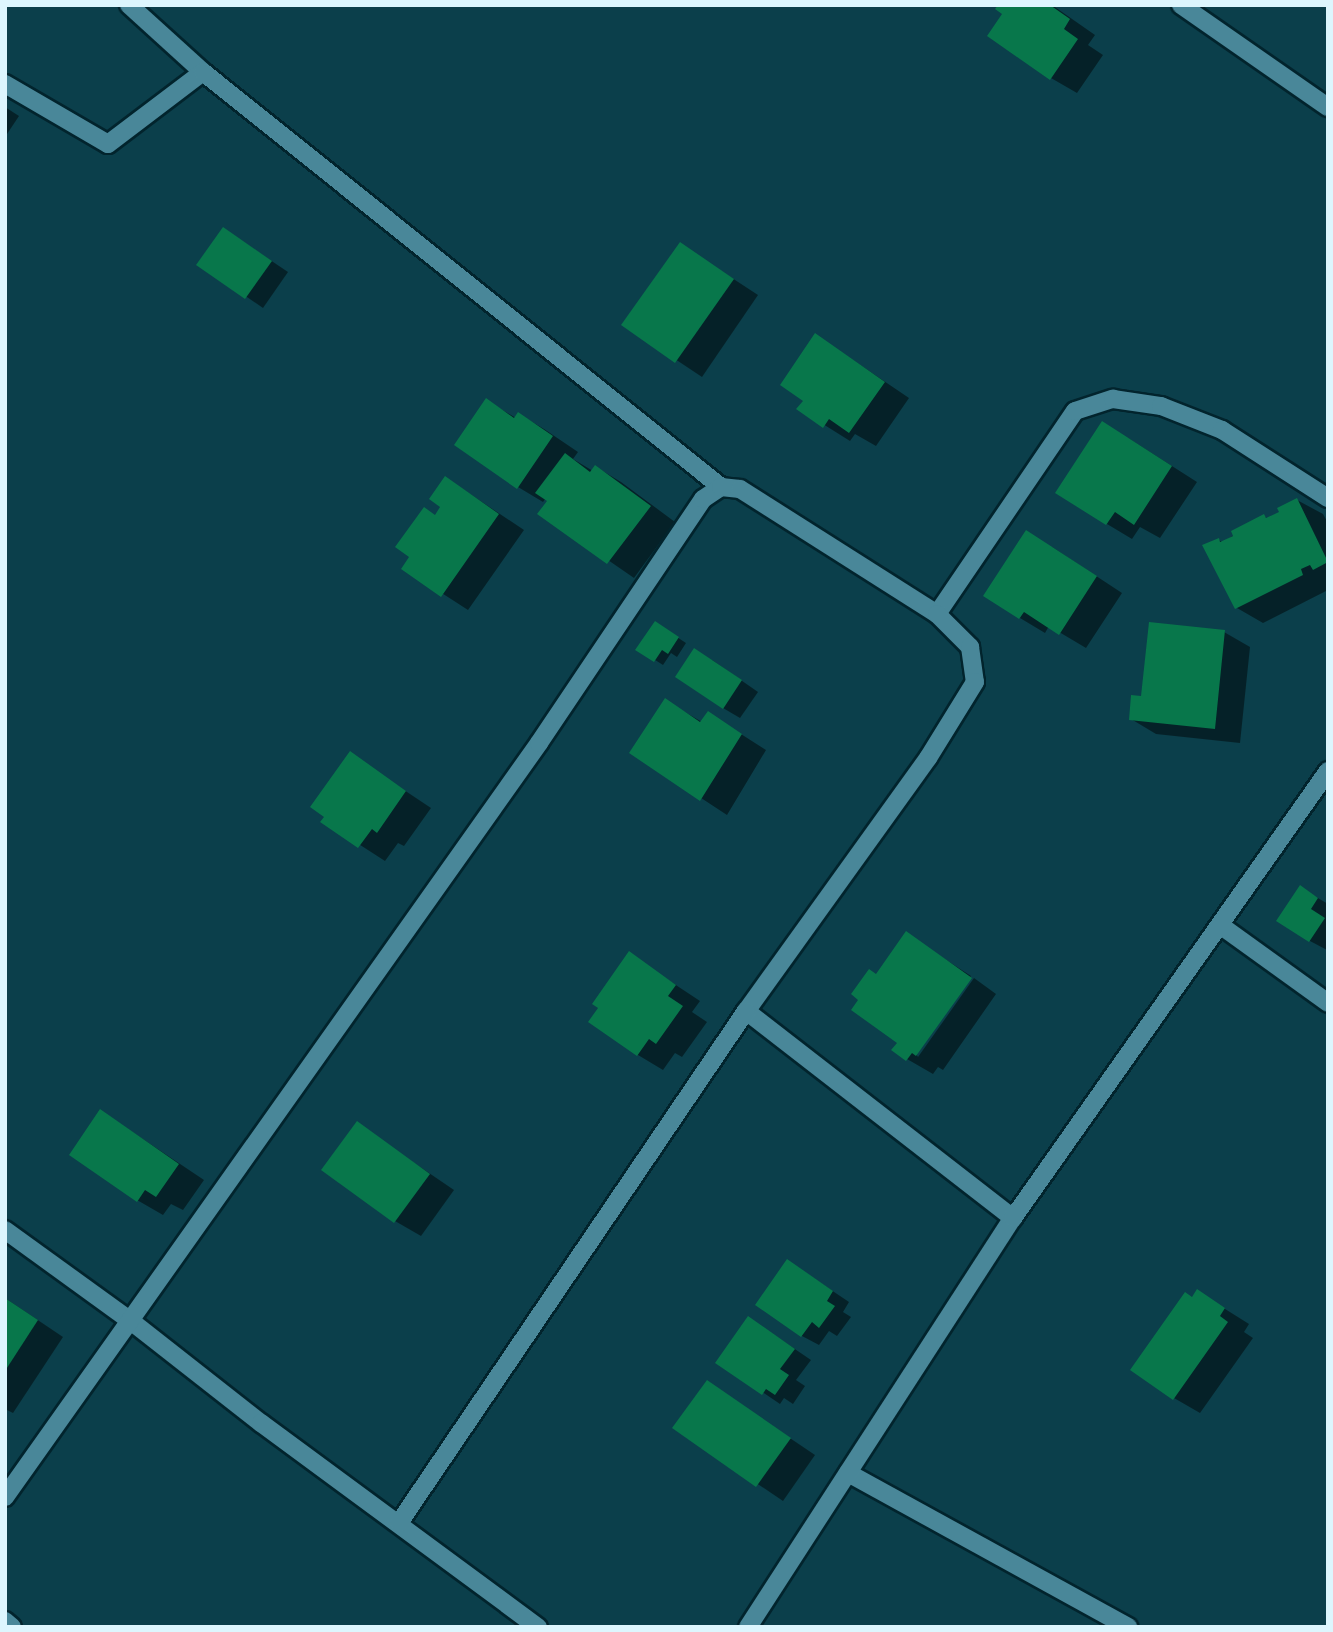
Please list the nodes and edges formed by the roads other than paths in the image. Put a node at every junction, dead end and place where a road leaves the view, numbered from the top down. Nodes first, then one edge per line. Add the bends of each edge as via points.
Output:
1 (129, 5) edge
2 (1181, 5) edge
3 (203, 72) junction
4 (5, 84) edge
5 (1328, 107) edge
6 (721, 487) junction
7 (1328, 498) edge
8 (937, 614) junction
9 (1328, 771) edge
10 (1220, 925) junction
11 (1328, 1003) edge
12 (746, 1011) junction
13 (1013, 1218) junction
14 (5, 1230) edge
15 (132, 1322) junction
16 (848, 1473) junction
17 (5, 1497) edge
18 (399, 1523) junction
19 (5, 1621) edge
20 (12, 1627) edge
21 (538, 1627) edge
22 (748, 1627) edge
23 (1128, 1627) edge

1 - 3 street
2 - 5 street
3 - 4 street via 107,144
3 - 6 street
6 - 8 street via 740,489
6 - 15 street via 703,499 531,754
7 - 8 street via 1222,430 1161,406 1113,399 1075,411
8 - 12 street via 970,647 975,682 928,758
9 - 10 street
10 - 11 street
10 - 13 street
12 - 13 street
12 - 18 street
13 - 16 street
14 - 15 street
15 - 17 street
15 - 18 street
16 - 22 street
16 - 23 street
18 - 21 street
19 - 20 street

